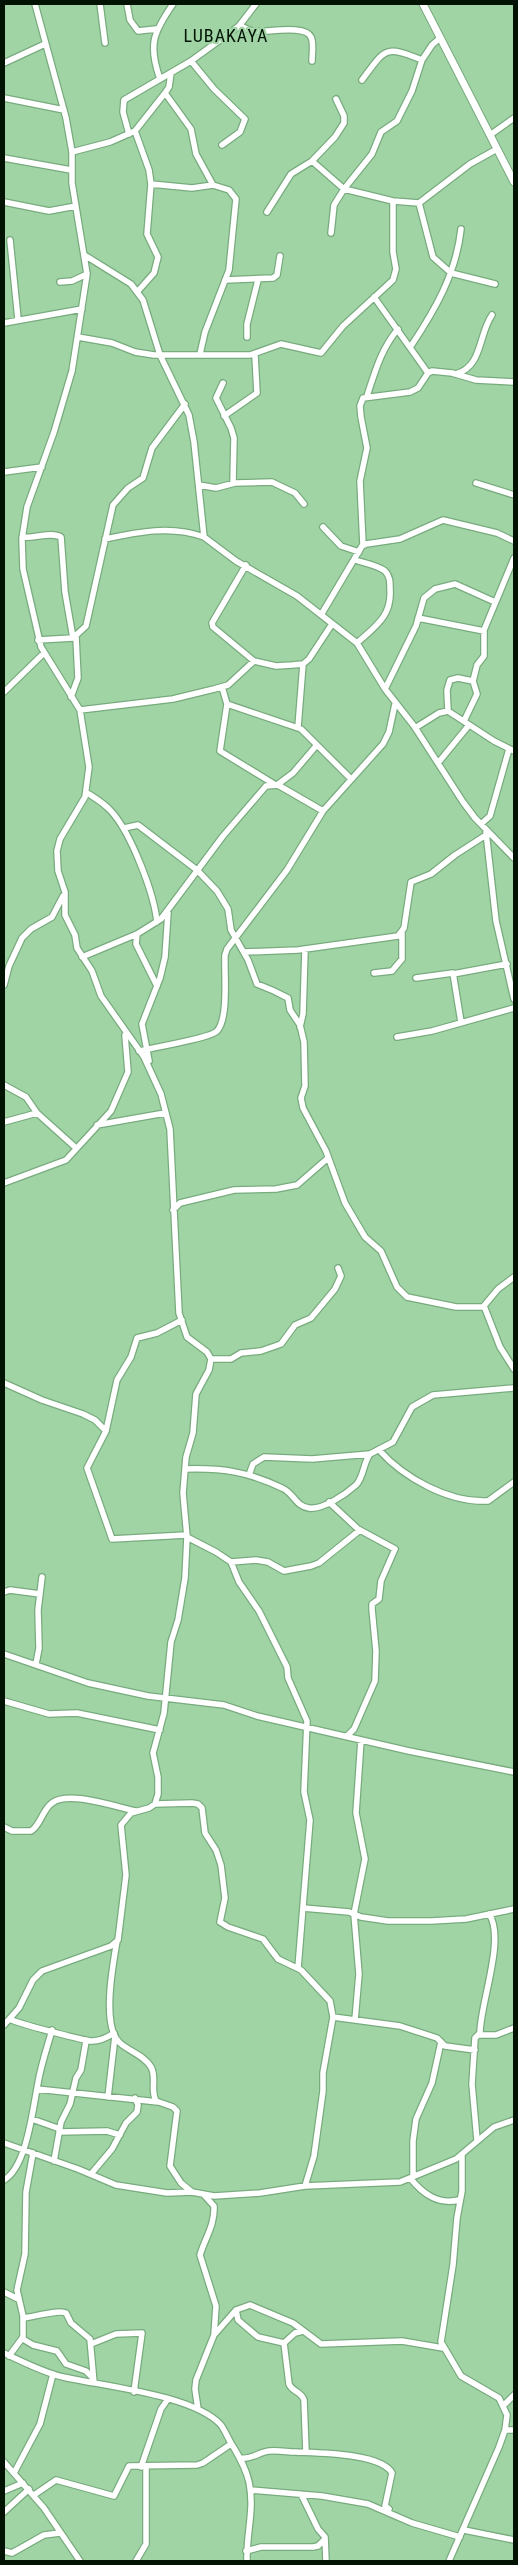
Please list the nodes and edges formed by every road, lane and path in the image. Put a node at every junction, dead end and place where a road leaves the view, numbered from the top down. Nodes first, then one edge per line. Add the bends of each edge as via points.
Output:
1 (35, 4) edge
2 (100, 4) edge
3 (127, 4) edge
4 (173, 4) edge
5 (256, 4) edge
6 (423, 4) edge
7 (239, 26) junction
8 (156, 29) junction
9 (440, 38) junction
10 (105, 43) dead end
11 (45, 44) junction
12 (422, 60) junction
13 (191, 61) junction
14 (312, 61) dead end
15 (4, 63) edge
16 (171, 72) junction
17 (160, 79) junction
18 (362, 80) dead end
19 (165, 93) junction
20 (4, 98) edge
21 (336, 99) dead end
22 (64, 110) junction
23 (514, 118) edge
24 (132, 133) junction
25 (490, 135) junction
26 (222, 145) dead end
27 (497, 149) junction
28 (72, 152) junction
29 (4, 158) edge
30 (312, 160) junction
31 (71, 170) junction
32 (514, 182) edge
33 (151, 184) junction
34 (213, 185) junction
35 (344, 189) junction
36 (393, 201) junction
37 (4, 202) edge
38 (419, 203) junction
39 (76, 206) junction
40 (267, 212) dead end
41 (461, 230) dead end
42 (331, 233) dead end
43 (10, 240) dead end
44 (86, 256) junction
45 (280, 256) dead end
46 (451, 272) junction
47 (87, 274) junction
48 (225, 280) junction
49 (258, 280) junction
50 (60, 282) dead end
51 (495, 284) dead end
52 (138, 291) junction
53 (374, 297) junction
54 (82, 309) junction
55 (492, 315) dead end
56 (18, 319) junction
57 (4, 323) edge
58 (398, 330) junction
59 (78, 337) junction
60 (247, 338) dead end
61 (411, 346) junction
62 (200, 354) junction
63 (160, 355) junction
64 (255, 355) junction
65 (428, 373) junction
66 (456, 374) junction
67 (514, 382) edge
68 (223, 383) dead end
69 (366, 396) junction
70 (185, 404) junction
71 (224, 416) junction
72 (42, 467) junction
73 (4, 472) edge
74 (233, 483) junction
75 (476, 483) dead end
76 (199, 485) junction
77 (514, 495) edge
78 (304, 504) dead end
79 (324, 527) dead end
80 (22, 537) junction
81 (204, 537) junction
82 (105, 539) junction
83 (514, 541) edge
84 (363, 545) junction
85 (359, 552) junction
86 (514, 558) edge
87 (355, 560) junction
88 (246, 565) junction
89 (496, 602) junction
90 (321, 615) junction
91 (418, 618) junction
92 (332, 624) junction
93 (484, 631) junction
94 (75, 638) junction
95 (38, 640) junction
96 (357, 643) junction
97 (44, 653) junction
98 (254, 662) junction
99 (303, 664) junction
100 (473, 681) junction
101 (222, 687) junction
102 (385, 689) junction
103 (4, 692) edge
104 (72, 697) junction
105 (227, 704) junction
106 (395, 704) junction
107 (80, 710) junction
108 (448, 711) junction
109 (467, 723) junction
110 (298, 727) junction
111 (415, 728) junction
112 (316, 746) junction
113 (512, 750) edge
114 (438, 763) junction
115 (351, 779) junction
116 (275, 784) junction
117 (86, 792) junction
118 (323, 811) junction
119 (481, 824) junction
120 (124, 828) junction
121 (486, 832) junction
122 (514, 858) edge
123 (197, 870) junction
124 (65, 892) junction
125 (168, 912) junction
126 (157, 922) junction
127 (402, 933) junction
128 (137, 934) junction
129 (236, 938) junction
130 (304, 950) junction
131 (244, 952) junction
132 (82, 957) junction
133 (507, 964) junction
134 (374, 973) dead end
135 (454, 974) junction
136 (416, 978) dead end
137 (4, 984) edge
138 (157, 986) junction
139 (514, 999) edge
140 (514, 1008) edge
141 (461, 1022) junction
142 (300, 1027) junction
143 (124, 1032) junction
144 (397, 1037) dead end
145 (146, 1050) junction
146 (139, 1051) junction
147 (150, 1068) junction
148 (4, 1085) edge
149 (37, 1113) junction
150 (165, 1113) junction
151 (4, 1122) edge
152 (97, 1125) junction
153 (76, 1148) junction
154 (328, 1158) junction
155 (4, 1183) edge
156 (173, 1210) junction
157 (338, 1268) dead end
158 (514, 1277) edge
159 (484, 1306) junction
160 (182, 1320) junction
161 (211, 1359) junction
162 (514, 1369) edge
163 (4, 1383) edge
164 (514, 1388) edge
165 (106, 1431) junction
166 (379, 1450) junction
167 (370, 1454) junction
168 (186, 1469) junction
169 (249, 1475) junction
170 (514, 1482) edge
171 (329, 1502) junction
172 (360, 1530) junction
173 (186, 1536) junction
174 (231, 1562) junction
175 (42, 1577) dead end
176 (4, 1592) edge
177 (40, 1594) junction
178 (4, 1654) edge
179 (36, 1664) junction
180 (166, 1697) junction
181 (4, 1702) edge
182 (309, 1727) junction
183 (160, 1730) junction
184 (347, 1736) junction
185 (361, 1740) junction
186 (514, 1772) edge
187 (155, 1804) junction
188 (135, 1811) junction
189 (4, 1827) edge
190 (303, 1908) junction
191 (514, 1910) edge
192 (354, 1914) junction
193 (489, 1914) junction
194 (118, 1940) junction
195 (298, 1968) junction
196 (333, 2017) junction
197 (10, 2019) junction
198 (355, 2020) junction
199 (4, 2026) edge
200 (514, 2028) edge
201 (52, 2030) junction
202 (115, 2034) junction
203 (479, 2034) junction
204 (86, 2041) junction
205 (441, 2042) junction
206 (475, 2050) junction
207 (37, 2089) junction
208 (73, 2094) junction
209 (108, 2097) junction
210 (135, 2098) junction
211 (160, 2103) junction
212 (32, 2119) junction
213 (514, 2120) edge
214 (60, 2130) junction
215 (120, 2136) junction
216 (477, 2140) junction
217 (4, 2143) edge
218 (24, 2149) junction
219 (33, 2152) junction
220 (462, 2155) junction
221 (54, 2161) junction
222 (92, 2174) junction
223 (411, 2177) junction
224 (4, 2180) edge
225 (305, 2186) junction
226 (192, 2192) junction
227 (204, 2195) junction
228 (459, 2200) junction
229 (4, 2292) edge
230 (18, 2299) junction
231 (236, 2310) junction
232 (23, 2318) junction
233 (302, 2331) junction
234 (214, 2334) junction
235 (23, 2339) junction
236 (284, 2343) junction
237 (91, 2344) junction
238 (443, 2348) junction
239 (6, 2354) edge
240 (53, 2374) junction
241 (94, 2381) junction
242 (134, 2392) junction
243 (514, 2395) edge
244 (168, 2399) junction
245 (504, 2405) junction
246 (198, 2409) junction
247 (505, 2430) junction
248 (514, 2430) edge
249 (231, 2444) junction
250 (306, 2452) junction
251 (240, 2458) junction
252 (4, 2462) edge
253 (144, 2467) junction
254 (14, 2473) junction
255 (23, 2483) junction
256 (29, 2489) junction
257 (250, 2490) junction
258 (4, 2491) edge
259 (300, 2494) junction
260 (34, 2495) junction
261 (4, 2512) edge
262 (392, 2513) junction
263 (464, 2530) junction
264 (60, 2533) junction
265 (460, 2537) junction
266 (325, 2539) junction
267 (514, 2540) edge
268 (4, 2551) edge
269 (246, 2551) junction
270 (80, 2561) edge
271 (136, 2561) edge
272 (247, 2561) edge
273 (326, 2561) edge
274 (449, 2561) edge

1 - 11 street
2 - 10 street
3 - 8 street via 130,20 138,31
4 - 8 street
5 - 7 street
6 - 9 main road
7 - 13 street
7 - 14 street via 251,31 286,30 309,34 312,38
8 - 17 street via 152,54
9 - 12 street
9 - 25 main road
11 - 15 street
11 - 22 street
12 - 18 street via 398,50 389,51 378,59
12 - 35 street via 412,91 397,121 381,132 372,154
13 - 16 street
13 - 26 street via 245,119 240,132
16 - 17 street
16 - 19 street
17 - 24 street via 124,100 123,112
19 - 24 street
19 - 34 street via 191,129 196,154
20 - 22 street
21 - 30 street via 344,123 335,138
22 - 28 street
23 - 25 street
24 - 28 street
24 - 33 street via 149,170
25 - 27 main road
27 - 32 main road
27 - 38 street via 470,164
28 - 31 street
29 - 31 street
30 - 35 street
30 - 40 street via 291,174
31 - 39 street
33 - 34 street via 192,188
33 - 52 street via 148,234 158,264
34 - 48 street via 228,190 236,199
35 - 36 street
35 - 42 street via 333,209
36 - 38 street
36 - 53 street via 396,269 393,280
37 - 39 street via 49,211
38 - 46 street via 433,257
39 - 44 street
41 - 46 street
43 - 56 street
44 - 47 street
44 - 52 street
45 - 49 street via 277,275
46 - 51 street
46 - 61 street via 439,304
47 - 50 street
47 - 54 street
48 - 49 street
48 - 62 street
49 - 60 street via 247,324
52 - 63 street via 151,321
53 - 58 street
53 - 64 street via 343,326 321,353 281,344
54 - 56 street
54 - 59 street
55 - 66 street via 476,359 466,370
56 - 57 street
58 - 61 street
58 - 69 street via 381,354
59 - 63 street
59 - 72 street via 72,371
61 - 65 street
62 - 63 street
62 - 64 street
63 - 70 street
64 - 71 street via 257,393
65 - 66 street via 440,370
65 - 69 street via 418,388 410,392
66 - 67 street via 476,380
68 - 71 street via 216,398
69 - 84 street via 360,406 367,448 360,481
70 - 76 street
70 - 82 street via 152,448 144,478 128,488 113,505
71 - 74 street via 234,438
72 - 73 street
72 - 80 street via 27,507
74 - 76 street via 216,488
74 - 78 street via 275,483 295,492
75 - 77 street
76 - 81 street
79 - 85 street via 341,546
80 - 94 street via 55,534 61,537 66,592
80 - 95 street via 23,569
81 - 82 street via 190,532 139,531
81 - 88 street
82 - 94 street via 86,626
83 - 84 street via 497,533 443,520 400,540
84 - 85 street
85 - 87 street
86 - 89 street
87 - 90 street
87 - 96 street via 384,570 388,575 391,598 384,619
88 - 90 street
88 - 98 street via 212,623
89 - 91 street via 463,586 448,584 424,598
89 - 93 street
90 - 92 street
91 - 93 street
91 - 102 street
92 - 96 street
92 - 99 street via 315,652
93 - 100 street via 483,658
94 - 95 street
94 - 104 street via 78,678
95 - 97 street
96 - 102 street
97 - 103 street
97 - 104 street
98 - 99 street via 276,666
98 - 101 street
99 - 110 street
100 - 108 street via 450,680
100 - 109 street via 477,694
101 - 105 street
101 - 107 street via 173,699
102 - 106 street
104 - 107 street
105 - 110 street
105 - 116 street via 220,751
106 - 111 street
106 - 115 street via 389,732 382,744
107 - 117 street via 89,767
108 - 109 street
108 - 111 street
109 - 113 street
109 - 114 street
110 - 112 street
111 - 114 street
112 - 115 street
112 - 116 street via 289,777
113 - 119 street via 490,816
114 - 119 street
115 - 118 street
116 - 118 street
116 - 123 street via 266,786 257,794
117 - 120 street via 112,812
117 - 124 street via 60,839 57,851 58,871
118 - 129 street via 287,870
119 - 121 street
120 - 123 street via 138,825
120 - 126 street via 146,880
121 - 122 street
121 - 127 street via 431,874 411,882
121 - 133 street via 496,921
123 - 125 street
123 - 129 street via 224,902
124 - 132 street via 65,915
124 - 137 street via 52,917 30,929 22,938 8,966
125 - 126 street
125 - 138 street via 165,957
126 - 128 street
127 - 130 street via 392,938
127 - 134 street via 402,959 392,971
128 - 132 street
128 - 138 street via 136,944
129 - 131 street
129 - 145 street via 225,955 223,1010 218,1031 207,1037
130 - 131 street
130 - 142 street
131 - 142 street via 254,980 288,998 290,1010
132 - 143 street
133 - 135 street
133 - 139 street
135 - 136 street via 449,972
135 - 141 street
138 - 145 street via 142,1024
140 - 141 street
141 - 144 street
142 - 154 street via 304,1042 303,1108
143 - 146 street
143 - 152 street via 126,1079 114,1105
145 - 146 street
145 - 147 street
146 - 147 street
147 - 150 street
148 - 149 street via 26,1097
149 - 151 street
149 - 153 street
150 - 152 street
150 - 156 street via 170,1129
152 - 153 street
153 - 155 street via 61,1163
154 - 156 street via 297,1185 234,1190 180,1203
154 - 159 street via 350,1212 365,1238 382,1251 397,1287 405,1296 456,1307
156 - 160 street
157 - 161 street via 341,1276 335,1289 311,1318 295,1325 282,1344 261,1352
158 - 159 street via 494,1292
159 - 162 street via 501,1348
160 - 161 street via 187,1337
160 - 165 street via 157,1333 137,1338 132,1357 116,1380
161 - 168 street via 195,1398
163 - 165 street via 83,1414
164 - 166 street via 426,1397 409,1410 396,1438
165 - 173 street via 86,1468 111,1538
166 - 167 street
166 - 170 street via 401,1472 456,1496 488,1501
167 - 169 street via 312,1460 264,1457 253,1464
167 - 171 street via 356,1485
168 - 169 street via 219,1468
168 - 173 street via 183,1508
169 - 171 street via 284,1489 305,1508 316,1508
171 - 172 street
172 - 174 street via 320,1563 311,1566 284,1571 268,1562
172 - 184 street via 394,1546 395,1552 381,1581 379,1599 372,1604 375,1681 354,1729
173 - 174 street
173 - 180 street via 185,1578 171,1642
174 - 182 street via 287,1667 288,1678
175 - 177 street
176 - 177 street
177 - 179 street
178 - 179 street
179 - 180 street via 88,1683
180 - 182 street via 224,1705
180 - 183 street
181 - 183 street via 49,1714 77,1713
182 - 184 street
182 - 190 street via 304,1792 310,1820
183 - 187 street via 153,1753 158,1782
184 - 185 street
185 - 186 street
185 - 192 street via 356,1813 365,1860
187 - 188 street via 147,1810
187 - 195 street via 200,1805 205,1833 221,1865 225,1898 220,1922 263,1939 278,1959
188 - 189 street via 88,1800 57,1800 31,1831 12,1831
188 - 194 street via 127,1815 121,1825 126,1875
190 - 192 street
190 - 195 street
191 - 193 street
192 - 193 street via 388,1921 434,1921
192 - 198 street via 359,1974
193 - 203 street via 494,1961
194 - 197 street via 111,1946 42,1971
194 - 202 street via 110,2006
195 - 196 street via 330,2001
196 - 198 street
196 - 225 street via 323,2073 316,2146
197 - 199 street
197 - 201 street via 20,2025
198 - 205 street via 400,2026
200 - 203 street via 496,2035
201 - 204 street
201 - 207 street
202 - 204 street
202 - 209 street
202 - 211 street via 119,2042 150,2065 154,2096
203 - 206 street via 475,2037
204 - 208 street
205 - 206 street via 445,2046
205 - 223 street via 432,2084 416,2119
206 - 216 street via 472,2084
207 - 208 street
207 - 212 street
208 - 209 street
208 - 214 street
209 - 210 street
210 - 211 street
210 - 215 street via 137,2112 126,2122
211 - 226 street via 173,2107 177,2112 170,2166 181,2183
212 - 214 street
212 - 218 street
213 - 216 street
214 - 215 street via 107,2131
214 - 221 street
215 - 222 street
216 - 220 street
217 - 218 street
218 - 219 street
218 - 224 street
219 - 221 street
219 - 230 street via 26,2192 25,2254
220 - 223 street
220 - 228 street
221 - 222 street
222 - 226 street via 128,2188
223 - 225 street via 400,2182
223 - 228 street via 422,2191 436,2199 447,2202
225 - 227 street via 260,2194
226 - 227 street
227 - 234 street via 214,2206 212,2226 200,2254 216,2305
228 - 238 street via 453,2265 441,2334
229 - 230 street
230 - 232 street
231 - 233 street via 255,2306 293,2323
231 - 234 street
231 - 236 street via 238,2320 258,2338
232 - 235 street
232 - 237 street via 64,2312 71,2324 90,2338
233 - 236 street
233 - 238 street via 325,2344 402,2341
234 - 246 street via 194,2389
235 - 239 street
235 - 241 street via 57,2351 66,2364 86,2372
236 - 250 street via 289,2384 304,2400
237 - 241 street
237 - 242 street via 116,2334 142,2333
238 - 245 street via 452,2357 461,2376 494,2395
239 - 240 street
240 - 241 street
240 - 254 street via 40,2424
241 - 242 street
242 - 244 street
243 - 245 street
244 - 246 street
244 - 253 street via 161,2410
245 - 247 street via 507,2415
246 - 249 street via 220,2425
247 - 248 street
247 - 263 street
249 - 251 street
249 - 253 street via 203,2463
250 - 251 street via 270,2451 247,2459
250 - 262 street via 345,2454 387,2467 392,2477 385,2504
251 - 257 street
252 - 254 street
253 - 260 street via 129,2467 114,2496 56,2480
253 - 271 street via 146,2544
254 - 255 street
255 - 256 street
255 - 258 street
256 - 260 street
256 - 261 street
257 - 259 street
257 - 269 street via 251,2520 246,2533
259 - 262 street via 368,2504
259 - 266 street
260 - 264 street
262 - 265 street via 412,2523
263 - 265 street
263 - 267 street
264 - 268 street via 44,2535 16,2552
264 - 270 street
265 - 274 street
266 - 269 street via 313,2548 261,2547
266 - 273 street
269 - 272 street

